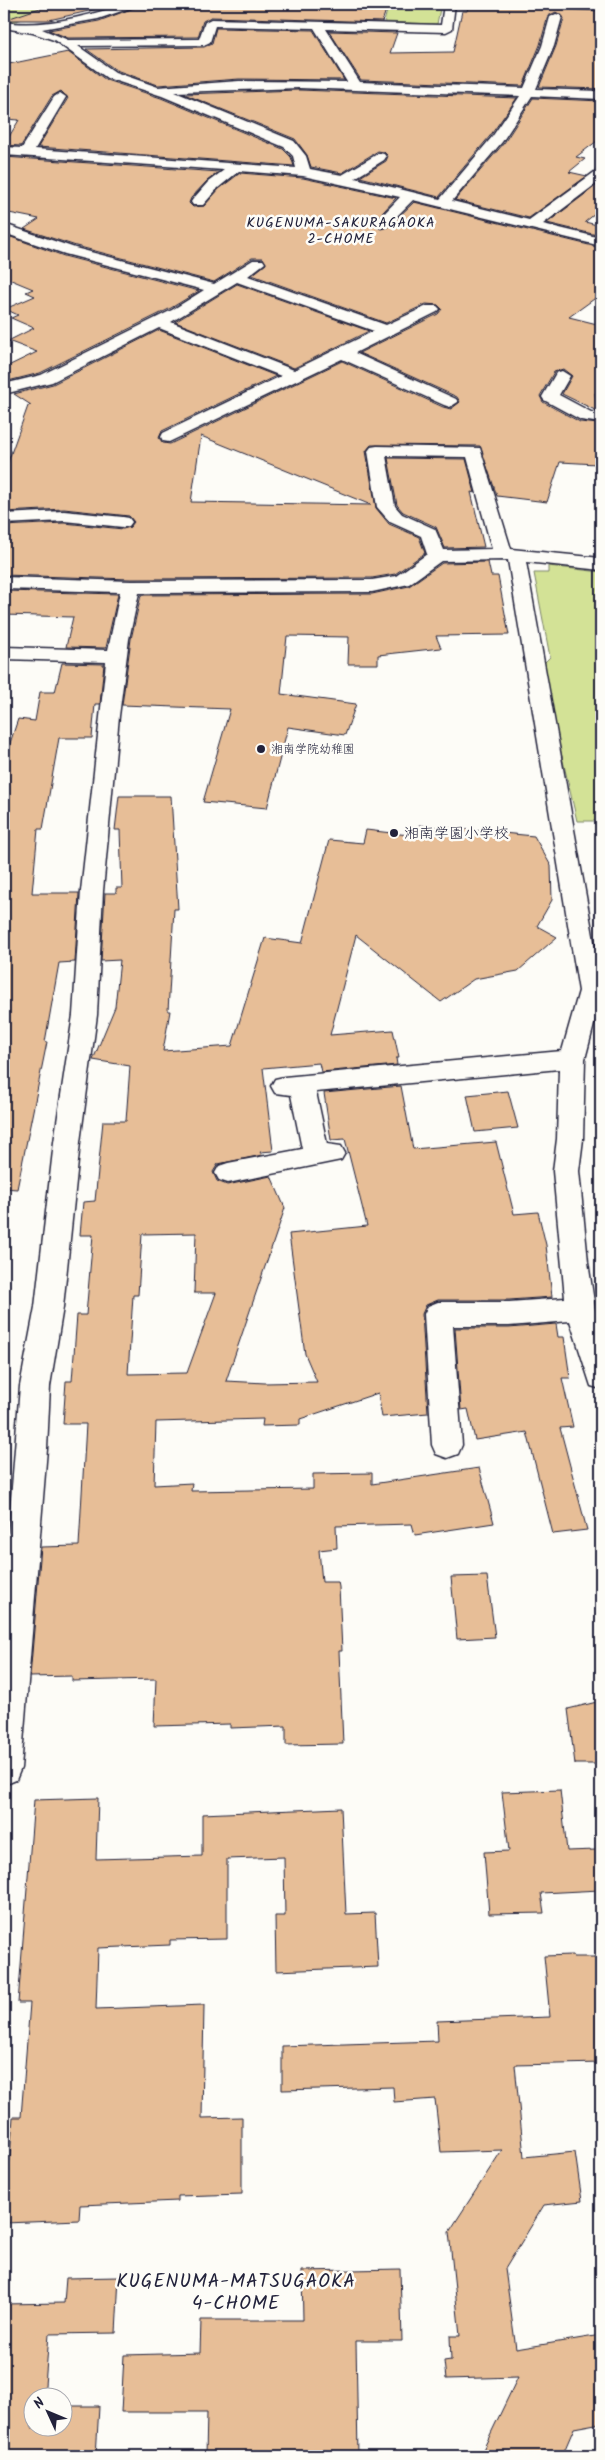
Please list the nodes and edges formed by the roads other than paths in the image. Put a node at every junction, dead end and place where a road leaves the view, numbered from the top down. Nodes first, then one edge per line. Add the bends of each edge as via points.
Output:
1 (136, 4) edge
2 (450, 4) edge
3 (556, 17) dead end
4 (4, 25) edge
5 (318, 25) junction
6 (19, 28) junction
7 (4, 30) edge
8 (65, 43) junction
9 (356, 86) junction
10 (159, 90) junction
11 (529, 93) junction
12 (601, 95) edge
13 (60, 97) dead end
14 (4, 151) edge
15 (26, 153) junction
16 (379, 158) dead end
17 (238, 166) junction
18 (303, 172) junction
19 (601, 174) edge
20 (344, 179) junction
21 (409, 196) junction
22 (198, 202) dead end
23 (443, 204) junction
24 (382, 223) dead end
25 (532, 225) junction
26 (4, 228) edge
27 (601, 242) edge
28 (258, 263) dead end
29 (237, 277) junction
30 (217, 289) junction
31 (432, 309) dead end
32 (157, 322) junction
33 (388, 331) junction
34 (343, 353) junction
35 (294, 376) junction
36 (562, 376) dead end
37 (4, 389) edge
38 (450, 402) dead end
39 (601, 418) edge
40 (169, 437) dead end
41 (4, 519) edge
42 (123, 522) dead end
43 (509, 554) junction
44 (438, 556) junction
45 (601, 564) edge
46 (4, 583) edge
47 (131, 586) junction
48 (4, 653) edge
49 (117, 656) junction
50 (596, 991) edge
51 (572, 1059) junction
52 (228, 1173) dead end
53 (581, 1309) junction
54 (601, 1377) edge
55 (447, 1445) dead end
56 (4, 1768) edge

1 - 6 street via 98,16
2 - 5 street via 446,29
3 - 11 street via 550,43
4 - 6 street
5 - 8 street via 211,22 204,42 144,38
5 - 9 street
6 - 7 street
6 - 8 street via 48,34
8 - 10 street via 111,75
9 - 10 street via 242,84
9 - 11 street
10 - 18 street via 290,144 298,152 304,165
11 - 12 street
11 - 23 street via 502,135
13 - 15 street
14 - 15 street
15 - 17 street
16 - 20 street
17 - 18 street
17 - 22 street via 213,185
18 - 20 street
19 - 25 street
20 - 21 street
21 - 23 street
21 - 24 street
23 - 25 street
25 - 27 street
26 - 30 street via 70,251
28 - 29 street
29 - 30 street
29 - 33 street
30 - 32 street
31 - 33 street
32 - 35 street
32 - 37 street via 46,379
33 - 34 street
34 - 35 street
34 - 38 street
35 - 40 street
36 - 39 street via 550,397 587,416
41 - 42 street via 64,516
43 - 44 street
43 - 44 street via 474,452 377,451 386,507 396,518 429,533
43 - 45 street
43 - 50 street
44 - 47 street via 402,580 372,586
46 - 47 street
47 - 49 street
48 - 49 street
49 - 56 street via 92,891 85,1015 49,1307 35,1386
50 - 51 street
51 - 52 street via 293,1086 324,1154
51 - 53 street via 566,1171
53 - 54 street
53 - 55 street via 510,1314 438,1314

